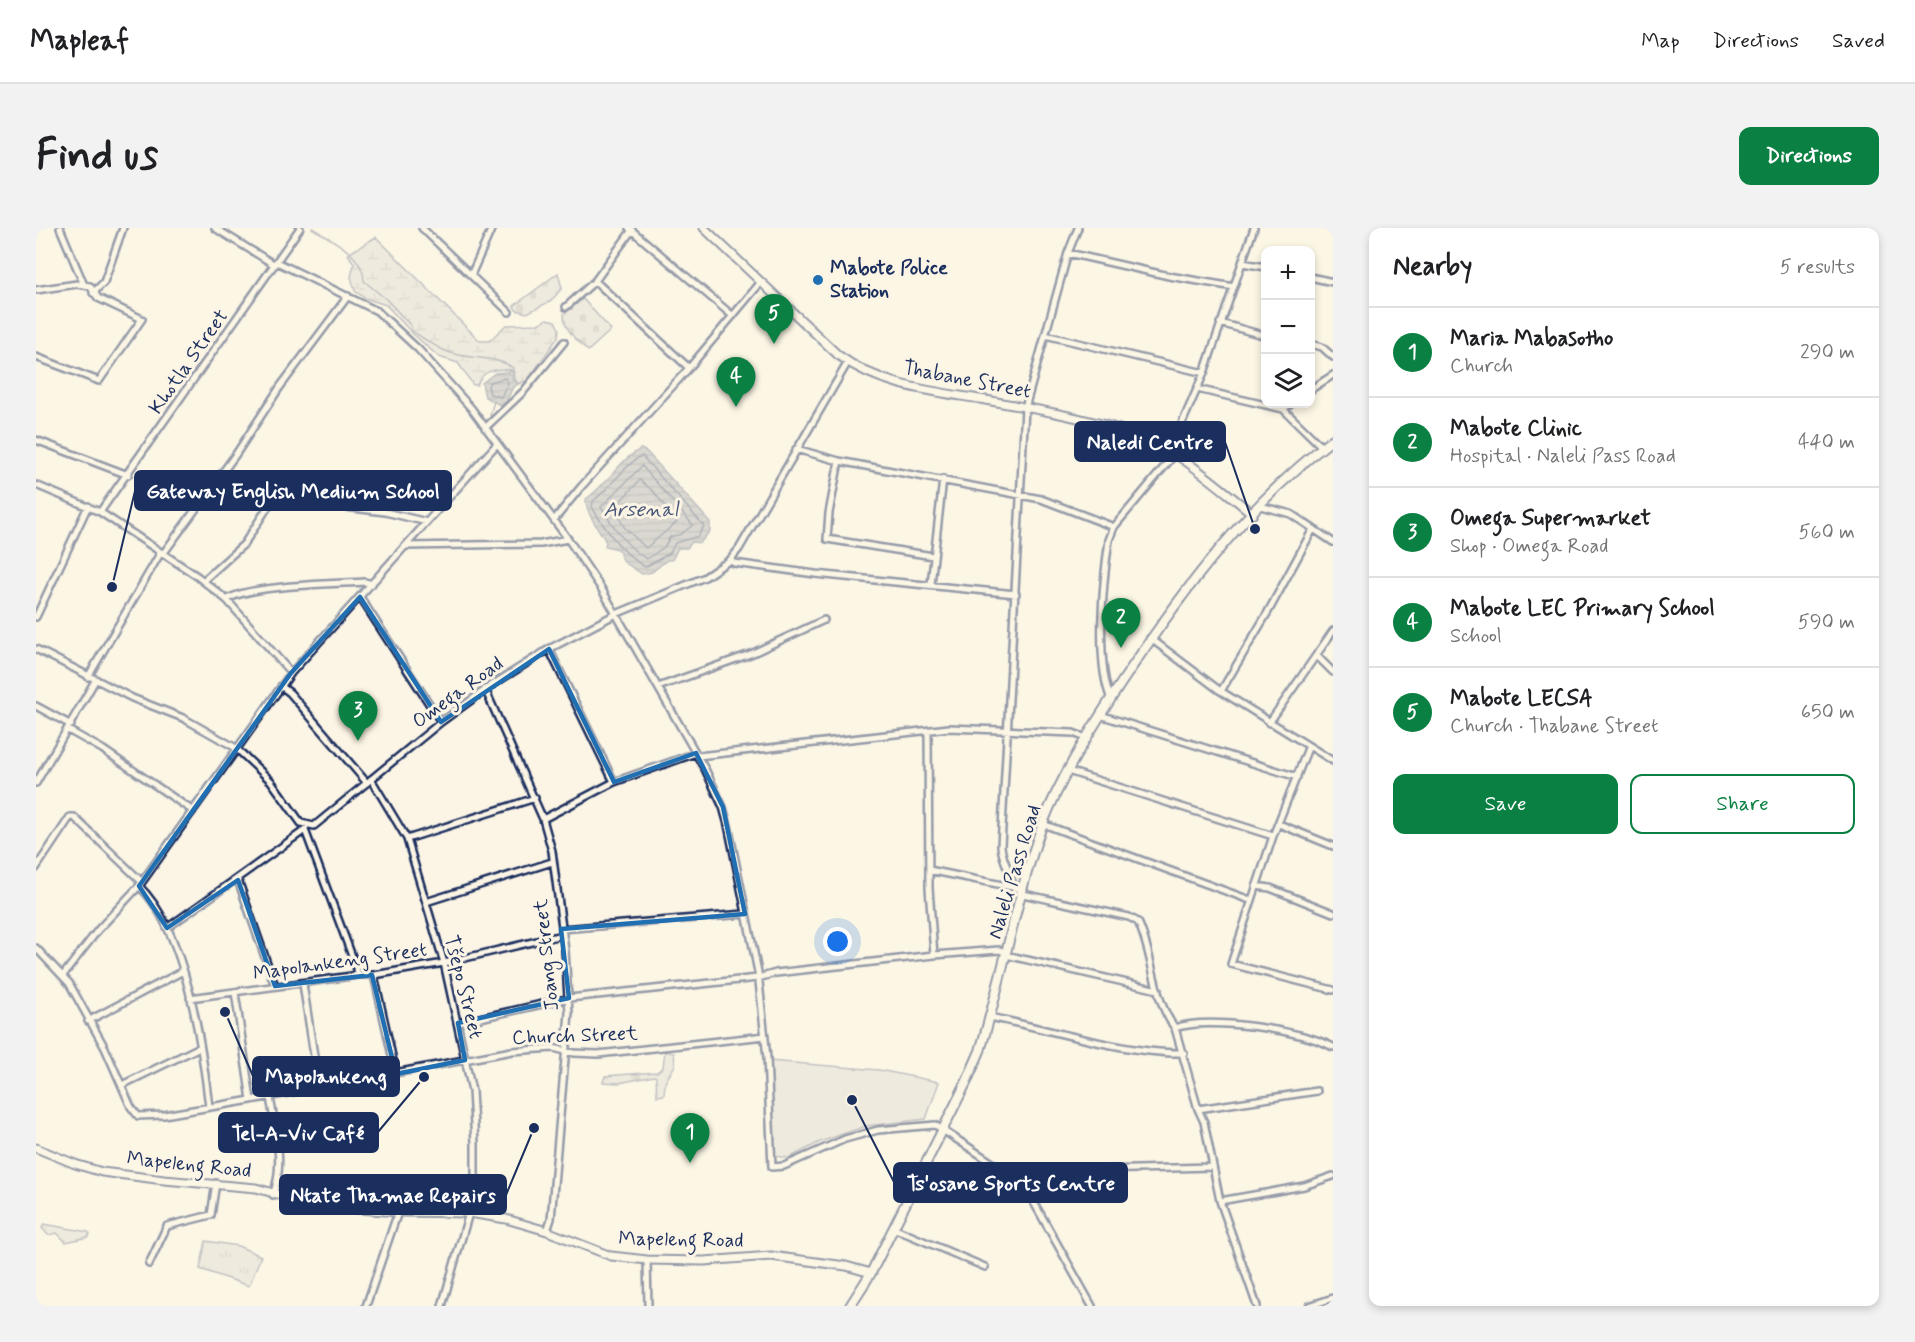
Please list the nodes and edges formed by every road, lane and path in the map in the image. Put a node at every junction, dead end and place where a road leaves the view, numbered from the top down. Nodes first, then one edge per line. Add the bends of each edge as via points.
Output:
1 (60, 228) edge
2 (123, 228) edge
3 (215, 228) edge
4 (300, 228) edge
5 (422, 228) edge
6 (492, 228) edge
7 (704, 228) edge
8 (1078, 228) edge
9 (1254, 228) edge
10 (631, 229) edge
11 (1068, 253) junction
12 (1242, 263) junction
13 (276, 264) junction
14 (1261, 266) edge
15 (471, 274) junction
16 (1315, 278) edge
17 (595, 281) junction
18 (761, 282) junction
19 (1333, 282) edge
20 (84, 285) junction
21 (1234, 287) junction
22 (36, 290) edge
23 (93, 293) junction
24 (348, 296) junction
25 (566, 307) dead end
26 (508, 312) dead end
27 (733, 316) junction
28 (1220, 323) junction
29 (1045, 335) junction
30 (1261, 335) edge
31 (564, 342) dead end
32 (1315, 345) edge
33 (36, 357) edge
34 (1333, 357) edge
35 (848, 362) junction
36 (690, 368) junction
37 (1204, 373) junction
38 (1333, 375) edge
39 (1315, 387) edge
40 (1197, 389) junction
41 (1025, 408) junction
42 (1283, 409) joint
43 (485, 428) junction
44 (1333, 439) edge
45 (36, 440) edge
46 (497, 444) junction
47 (1322, 447) junction
48 (796, 449) junction
49 (1173, 452) junction
50 (839, 461) junction
51 (128, 475) junction
52 (943, 479) junction
53 (36, 485) edge
54 (282, 485) dead end
55 (1022, 494) junction
56 (273, 498) junction
57 (88, 506) junction
58 (1260, 506) junction
59 (100, 512) junction
60 (1253, 514) junction
61 (554, 520) junction
62 (427, 522) junction
63 (1114, 526) junction
64 (1313, 529) junction
65 (568, 539) junction
66 (1333, 542) edge
67 (405, 546) junction
68 (162, 553) junction
69 (933, 556) junction
70 (730, 560) junction
71 (203, 581) junction
72 (372, 584) junction
73 (931, 584) junction
74 (1016, 594) junction
75 (360, 597) junction
76 (226, 600) junction
77 (616, 614) junction
78 (36, 618) edge
79 (825, 620) dead end
80 (1333, 631) edge
81 (1150, 638) junction
82 (36, 649) edge
83 (549, 649) junction
84 (1317, 656) junction
85 (1333, 672) edge
86 (291, 673) junction
87 (88, 677) junction
88 (96, 680) junction
89 (281, 686) junction
90 (658, 687) junction
91 (485, 689) junction
92 (1221, 691) junction
93 (1111, 699) junction
94 (36, 706) edge
95 (1100, 715) junction
96 (441, 722) junction
97 (1269, 723) junction
98 (70, 728) junction
99 (1009, 729) junction
100 (928, 731) junction
101 (1086, 738) junction
102 (236, 748) junction
103 (1308, 748) junction
104 (697, 755) junction
105 (1333, 761) edge
106 (1068, 771) junction
107 (1297, 777) junction
108 (369, 781) junction
109 (614, 782) junction
110 (36, 783) edge
111 (535, 798) junction
112 (193, 811) junction
113 (543, 819) junction
114 (1043, 824) junction
115 (1279, 824) junction
116 (305, 827) junction
117 (1273, 836) junction
118 (407, 839) junction
119 (1333, 846) edge
120 (552, 862) junction
121 (36, 868) edge
122 (929, 870) junction
123 (238, 880) junction
124 (141, 884) junction
125 (1256, 886) junction
126 (1012, 887) junction
127 (1023, 892) junction
128 (1251, 900) junction
129 (426, 902) junction
130 (1333, 913) edge
131 (745, 914) junction
132 (167, 928) junction
133 (562, 932) junction
134 (36, 948) edge
135 (1007, 954) junction
136 (934, 955) junction
137 (444, 963) junction
138 (183, 971) junction
139 (64, 974) junction
140 (360, 975) junction
141 (374, 975) junction
142 (758, 978) junction
143 (303, 984) junction
144 (275, 986) junction
145 (1158, 990) junction
146 (1333, 990) edge
147 (235, 992) junction
148 (190, 998) junction
149 (569, 998) junction
150 (990, 1017) junction
151 (88, 1022) junction
152 (458, 1023) junction
153 (1175, 1028) junction
154 (765, 1036) junction
155 (200, 1047) junction
156 (1333, 1047) edge
157 (566, 1051) junction
158 (1184, 1053) junction
159 (465, 1060) junction
160 (396, 1074) junction
161 (122, 1085) junction
162 (319, 1088) junction
163 (1317, 1090) dead end
164 (270, 1097) junction
165 (251, 1100) junction
166 (209, 1107) junction
167 (1198, 1109) junction
168 (943, 1128) junction
169 (36, 1148) edge
170 (1211, 1167) junction
171 (1333, 1176) edge
172 (216, 1183) junction
173 (1023, 1183) junction
174 (273, 1195) junction
175 (1220, 1201) junction
176 (398, 1212) junction
177 (472, 1214) junction
178 (892, 1228) junction
179 (547, 1231) junction
180 (648, 1260) junction
181 (149, 1264) dead end
182 (985, 1267) dead end
183 (871, 1274) junction
184 (1333, 1298) edge
185 (1320, 1304) edge
186 (366, 1306) edge
187 (442, 1306) edge
188 (648, 1306) edge
189 (850, 1306) edge
190 (1092, 1306) edge
191 (1257, 1306) edge
192 (1309, 1306) edge

1 - 20 street
2 - 23 street via 104,282
3 - 13 street
4 - 13 street, Khotla Street
5 - 15 street
6 - 15 street
7 - 18 street, Thabane Street
8 - 11 street
9 - 12 street
10 - 17 street
10 - 27 street
11 - 21 street
11 - 29 street
12 - 14 street
12 - 21 street
13 - 24 street
13 - 51 street, Khotla Street
15 - 26 street
16 - 19 street
17 - 25 street
17 - 36 street
18 - 27 street
18 - 35 street, Thabane Street
20 - 22 street
20 - 23 street via 90,286
21 - 28 street
23 - 33 street via 142,319 99,381
24 - 43 street via 395,324
24 - 68 street
27 - 36 street
28 - 30 street
28 - 37 street
29 - 37 street
29 - 41 street
31 - 43 street via 523,392
32 - 34 street
35 - 41 street, Thabane Street via 880,379 904,386
35 - 48 street, Omega Road
36 - 61 street
37 - 40 street
38 - 39 street
40 - 42 street
40 - 49 street
41 - 49 street, Thabane Street via 1124,431
41 - 55 street
42 - 47 street
43 - 46 street
44 - 47 main road, Naleli Pass Road
45 - 51 street
46 - 61 street
46 - 62 street
47 - 58 main road, Naleli Pass Road
48 - 50 street
48 - 70 street, Omega Road
49 - 60 street, Thabane Street
49 - 63 street
50 - 52 street
50 - 69 street via 827,540
51 - 59 street, Khotla Street
52 - 55 street
52 - 69 street
53 - 57 street
54 - 56 street
55 - 63 street
55 - 74 street
56 - 62 street via 385,512
56 - 71 street via 244,544
57 - 59 street
57 - 78 street
58 - 60 main road, Naleli Pass Road
58 - 64 street via 1291,514
59 - 68 street
60 - 81 main road, Naleli Pass Road via 1219,549
61 - 65 street
62 - 67 street
63 - 93 street via 1107,555 1102,650 1102,676
64 - 66 street
64 - 92 street
65 - 67 street via 541,544
65 - 77 street
67 - 72 street
68 - 71 street
68 - 87 street
69 - 73 street
70 - 73 street via 814,574
70 - 77 street, Omega Road via 705,577
71 - 76 street
72 - 75 street
72 - 76 street via 252,591
73 - 74 street
74 - 99 street
75 - 86 street
75 - 96 street
76 - 86 street
77 - 83 street, Omega Road
77 - 90 street
79 - 90 street
80 - 84 street
81 - 92 street
81 - 93 main road, Naleli Pass Road
82 - 87 street
83 - 91 street, Omega Road
83 - 109 street
84 - 85 street
84 - 97 street
86 - 89 street
87 - 88 street
88 - 98 street
88 - 102 street via 183,718
89 - 102 street
89 - 108 street, Tšepo Street
90 - 104 street
91 - 96 street, Omega Road
91 - 111 street, Joang Street
92 - 97 street
93 - 95 main road, Naleli Pass Road
94 - 98 street
95 - 101 main road, Naleli Pass Road
95 - 107 street
96 - 108 street, Omega Road
97 - 103 street
98 - 110 street
98 - 112 street
99 - 100 street
99 - 101 street via 1073,733
99 - 126 street via 1001,846
100 - 104 street
100 - 122 street
101 - 106 main road, Naleli Pass Road
102 - 112 street
102 - 116 street via 256,765
103 - 105 street
103 - 107 street
104 - 109 street
104 - 131 street via 723,807
106 - 114 main road, Naleli Pass Road
106 - 117 street
107 - 115 street
108 - 116 street, Omega Road via 321,821
108 - 118 street, Tšepo Street
109 - 113 street
111 - 113 street, Joang Street
111 - 118 street
112 - 124 street
113 - 120 street, Joang Street
114 - 127 main road, Naleli Pass Road
114 - 128 street
115 - 117 street
115 - 119 street
116 - 123 street, Omega Road
116 - 140 street
117 - 125 street
118 - 129 street, Tšepo Street
120 - 129 street
120 - 133 street, Joang Street
121 - 124 street via 70,817 74,817
122 - 126 street
122 - 136 street
123 - 132 street, Omega Road
123 - 144 street
124 - 132 street
124 - 139 street
125 - 128 street
125 - 130 street
126 - 127 street
127 - 135 main road, Naleli Pass Road
127 - 145 street via 1134,919 1142,930
128 - 146 street via 1231,964
129 - 137 street, Tšepo Street
131 - 133 street, Mapolankeng Street
131 - 142 street
132 - 138 street
133 - 137 street, Mapolankeng Street
133 - 149 street, Joang Street
134 - 139 street
135 - 136 street via 984,951
135 - 145 street
135 - 150 main road, Naleli Pass Road
136 - 142 street
137 - 141 street, Mapolankeng Street
137 - 152 street, Tšepo Street
138 - 148 street
138 - 151 street
139 - 151 street
140 - 141 street, Mapolankeng Street
140 - 143 street, Mapolankeng Street
141 - 160 street
142 - 149 street
142 - 154 street
143 - 144 street, Mapolankeng Street
143 - 162 street
144 - 147 street, Mapolankeng Street
145 - 153 street
147 - 148 street, Mapolankeng Street
147 - 165 street
148 - 155 street
149 - 152 street
149 - 157 street, Joang Street
150 - 158 street via 1102,1041
150 - 168 main road, Naleli Pass Road via 966,1083
151 - 161 street
152 - 159 street, Tšepo Street
153 - 156 street via 1202,1024 1248,1026 1299,1035
153 - 158 street
154 - 157 street, Church Street via 598,1054
154 - 168 street via 772,1167 784,1166 836,1142 878,1130 935,1125
155 - 161 street
155 - 166 street
157 - 159 street, Church Street via 541,1048
157 - 179 street, Joang Street
158 - 167 street
159 - 160 street, Church Street
159 - 177 street, Tšepo Street via 476,1143
160 - 162 street, Church Street
161 - 166 street, Church Street via 138,1116
162 - 164 street, Church Street
163 - 167 street
164 - 165 street, Church Street
164 - 174 street via 278,1146 278,1178
165 - 166 street, Church Street
167 - 170 street via 1204,1122
168 - 173 street
168 - 178 main road, Naleli Pass Road
169 - 172 street, Mapeleng Road via 112,1174
170 - 173 street via 1099,1170
170 - 175 street
171 - 175 street via 1304,1186
172 - 174 street, Mapeleng Road via 256,1188
172 - 181 street via 211,1215 167,1226
173 - 190 street
174 - 176 street, Mapeleng Road via 318,1206
175 - 191 street
176 - 177 street, Mapeleng Road
176 - 186 street
177 - 179 street, Mapeleng Road via 518,1221
177 - 187 street, Tšepo Street
178 - 182 street
178 - 183 main road, Naleli Pass Road
179 - 180 street, Mapeleng Road via 600,1254
180 - 183 street, Mapeleng Road via 771,1256 846,1266
180 - 188 street
183 - 189 main road, Naleli Pass Road
184 - 185 street
185 - 192 street

